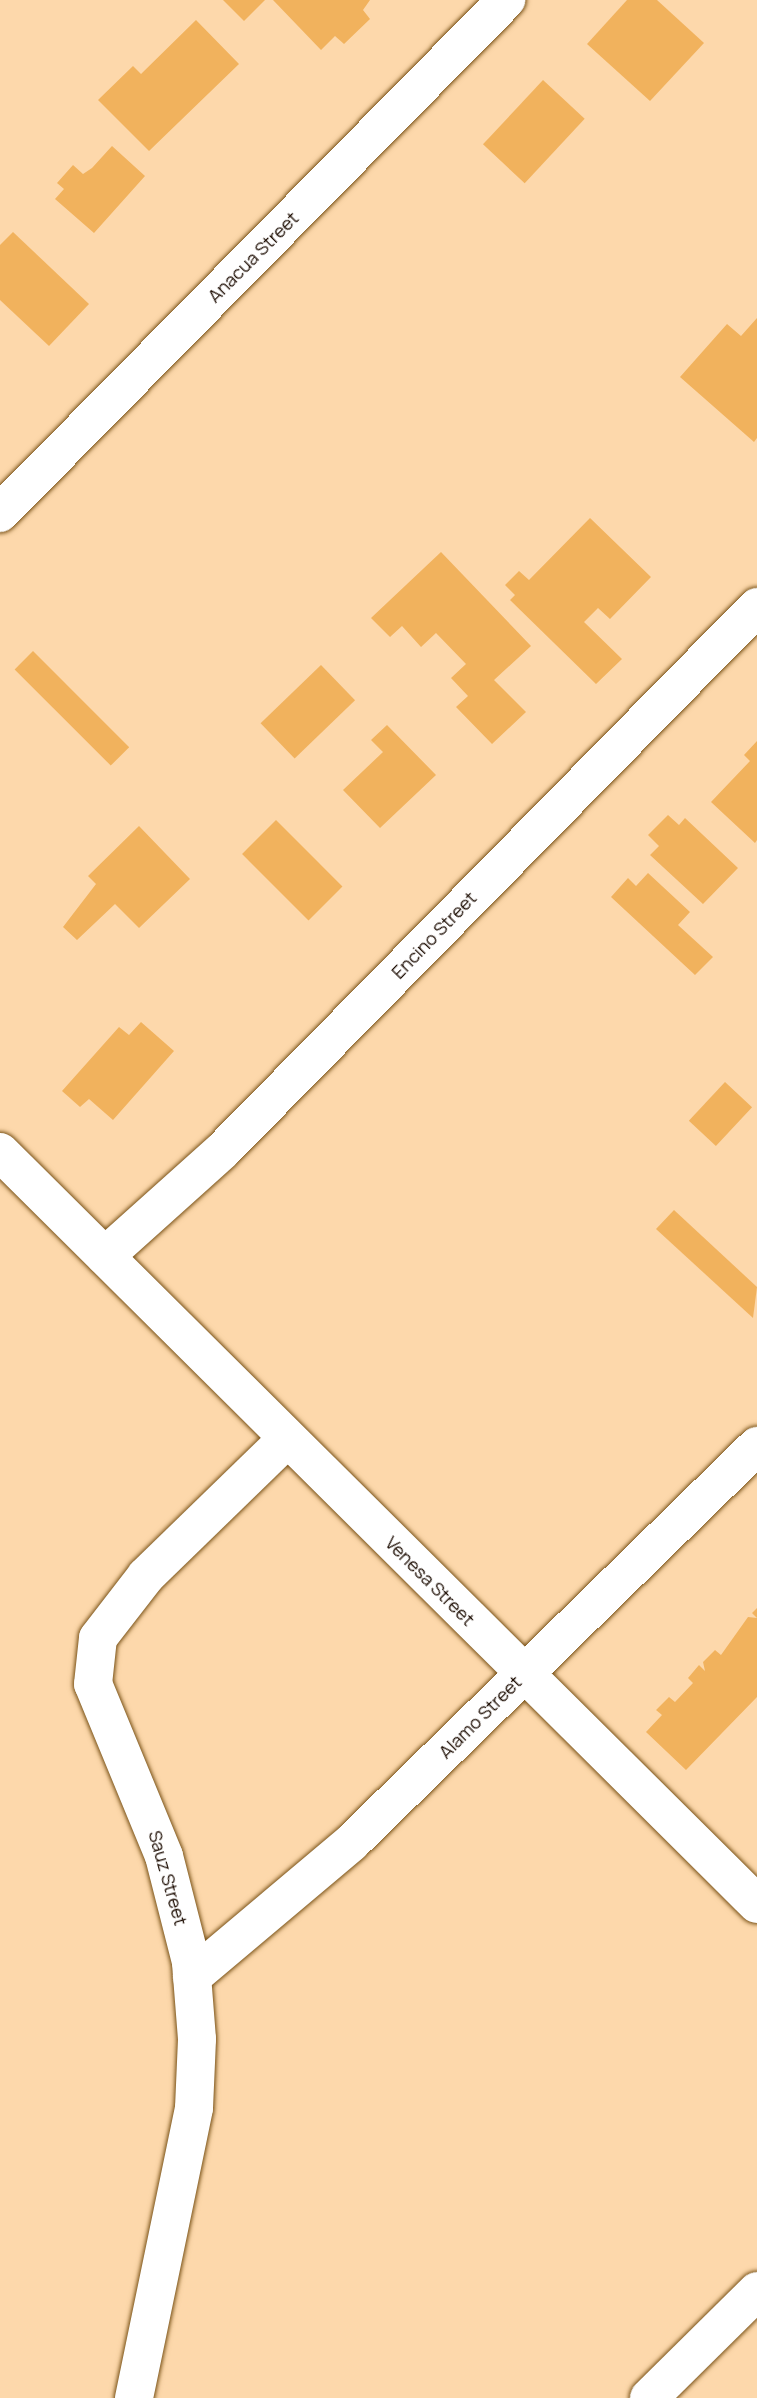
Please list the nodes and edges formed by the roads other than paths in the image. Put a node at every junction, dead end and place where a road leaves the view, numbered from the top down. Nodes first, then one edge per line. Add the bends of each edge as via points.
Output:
1 (500, 2) edge
2 (0, 513) edge
3 (757, 607) edge
4 (0, 1152) edge
5 (104, 1256) junction
6 (287, 1439) junction
7 (757, 1446) edge
8 (523, 1673) junction
9 (757, 1904) edge
10 (192, 1977) junction
11 (757, 2291) edge
12 (134, 2398) edge
13 (649, 2398) edge

1 - 2 street, Anacua Street
3 - 5 street, Encino Street via 222,1151
4 - 5 street, Venesa Street
5 - 6 street, Venesa Street
6 - 8 street, Venesa Street
6 - 10 street, Sauz Street via 146,1576 98,1638 93,1684 164,1856
7 - 8 street, Alamo Street
8 - 9 street, Venesa Street
8 - 10 street, Alamo Street via 351,1843
10 - 12 street, Sauz Street via 194,2108
11 - 13 street

